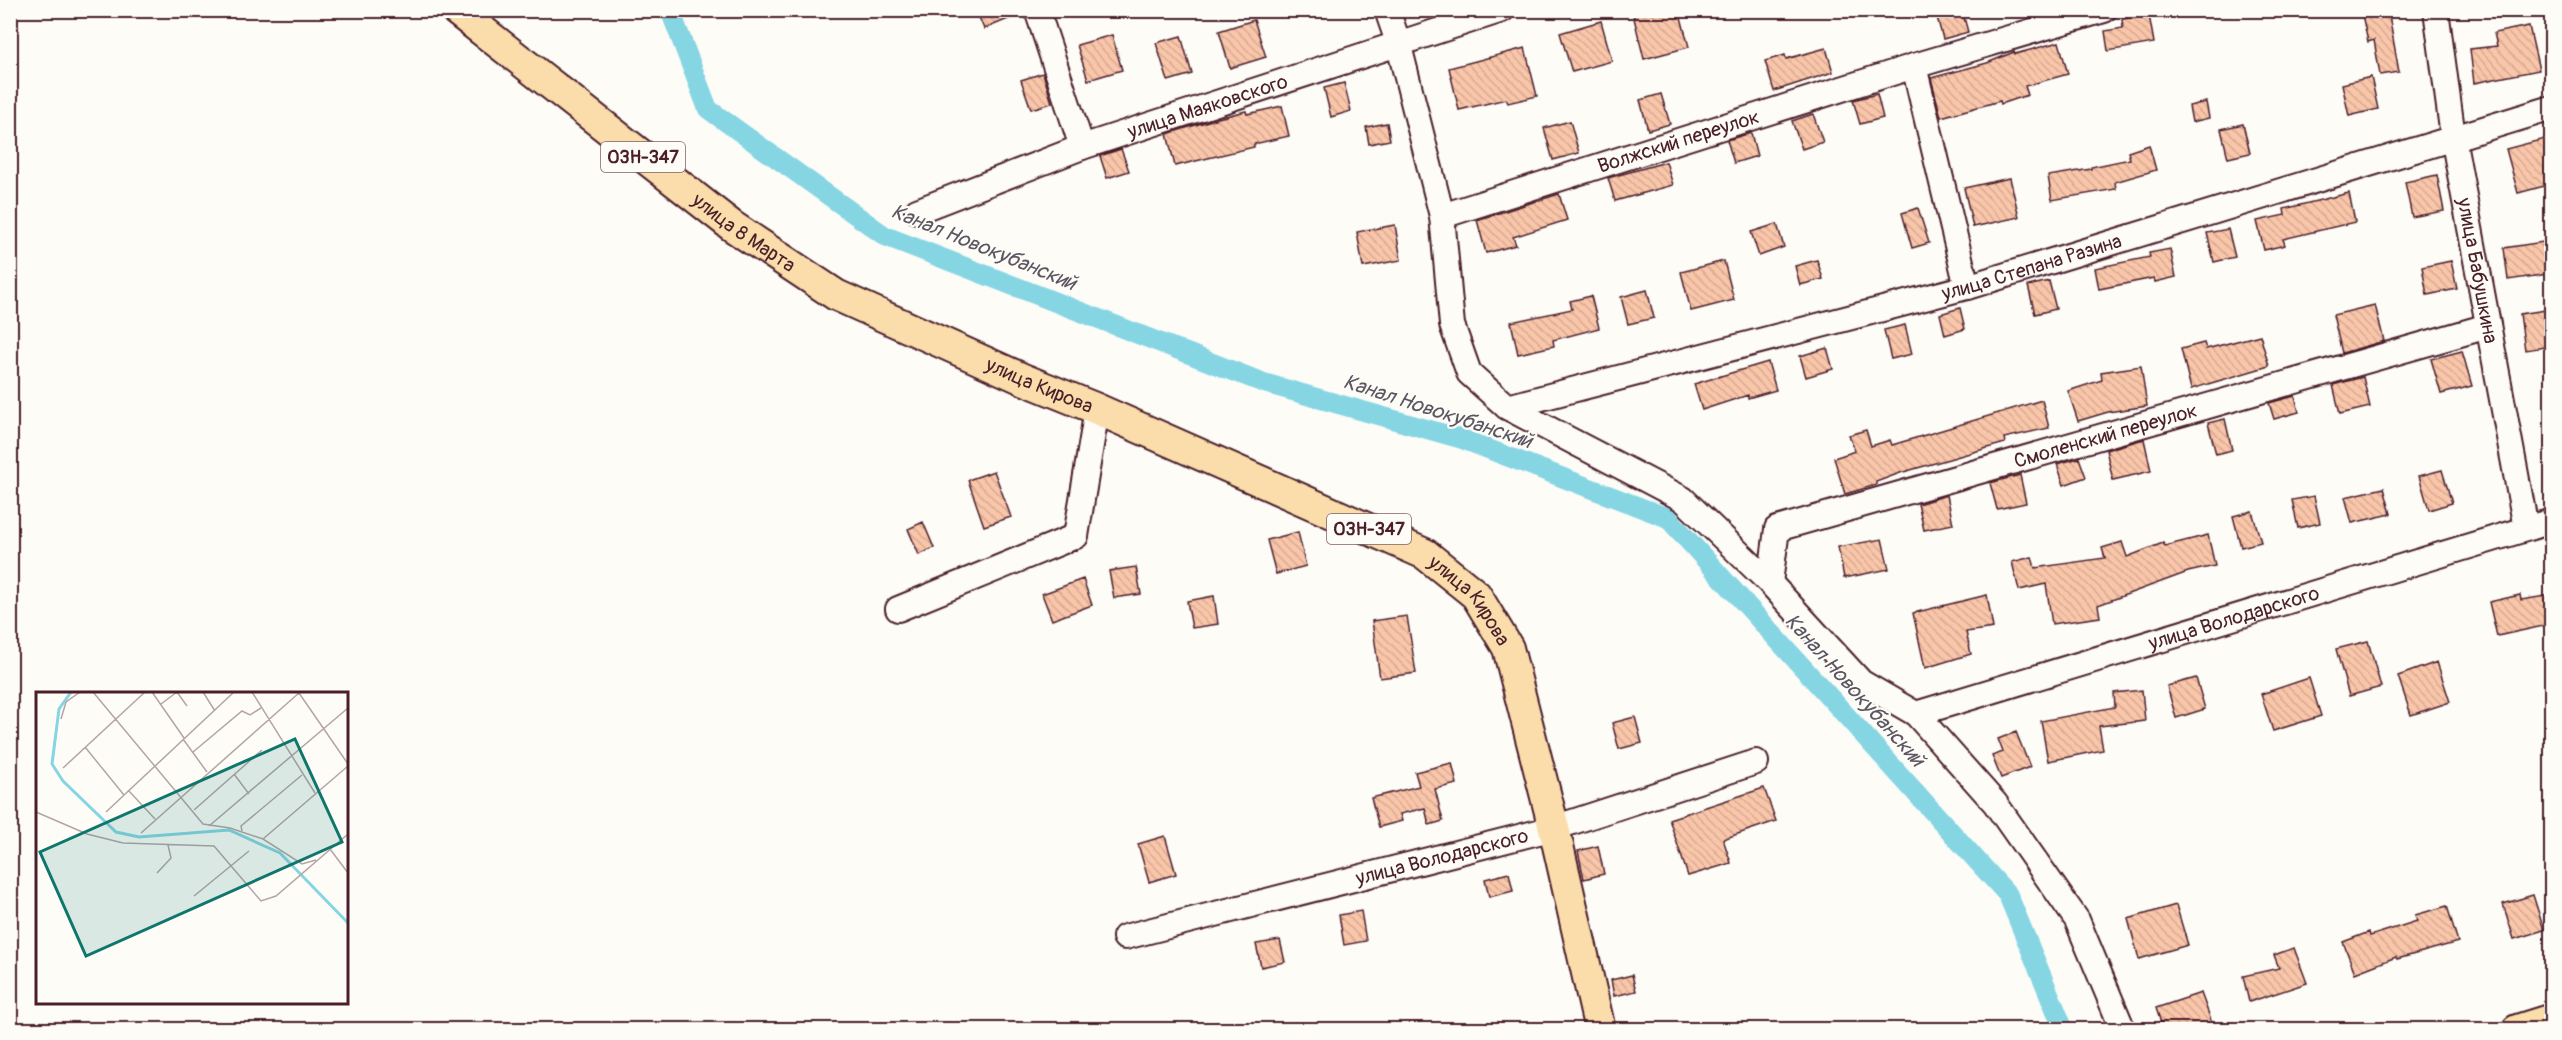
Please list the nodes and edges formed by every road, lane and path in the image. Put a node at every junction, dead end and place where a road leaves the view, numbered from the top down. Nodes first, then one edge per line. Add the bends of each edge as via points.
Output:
1 (456, 10) edge
2 (1037, 10) edge
3 (1387, 10) edge
4 (1502, 10) edge
5 (2103, 10) edge
6 (2436, 10) edge
7 (1398, 42) junction
8 (1914, 66) junction
9 (2552, 108) edge
10 (2453, 137) junction
11 (1082, 147) junction
12 (917, 211) dead end
13 (1442, 216) junction
14 (1967, 286) junction
15 (836, 295) joint
16 (2488, 326) junction
17 (1507, 407) junction
18 (1097, 409) junction
19 (2552, 521) edge
20 (2526, 528) junction
21 (1770, 583) junction
22 (898, 609) dead end
23 (1916, 714) junction
24 (1756, 762) dead end
25 (1554, 828) junction
26 (1125, 937) dead end
27 (2552, 1019) edge
28 (1600, 1029) edge
29 (2124, 1029) edge
30 (2517, 1029) edge

1 - 15 main road, улица 8 Марта / 03Н-347 via 732,226
2 - 11 street
3 - 7 street
4 - 7 street, улица Маяковского
5 - 8 street, Волжский переулок
6 - 10 street, улица Бабушкина
7 - 11 street, улица Маяковского
7 - 13 street
8 - 13 street, Волжский переулок
8 - 14 street
9 - 10 street, улица Степана Разина
10 - 14 street, улица Степана Разина
10 - 16 street, улица Бабушкина
11 - 12 street, улица Маяковского
13 - 17 street via 1452,325 1469,373
14 - 17 street, улица Степана Разина
15 - 18 main road, улица Кирова / 03Н-347 via 1023,380
16 - 20 street, улица Бабушкина
16 - 21 street, Смоленский переулок via 1777,529
17 - 21 street via 1683,499
18 - 22 street via 1076,536
18 - 25 main road, улица Кирова / 03Н-347 via 1425,554 1476,596 1508,648
19 - 20 street, улица Володарского
20 - 23 street, улица Володарского
21 - 23 street via 1861,682
23 - 29 street via 1995,803 2077,920
24 - 25 street, улица Володарского
25 - 26 street, улица Володарского
25 - 28 main road, улица Кирова / 03Н-347
27 - 30 main road

